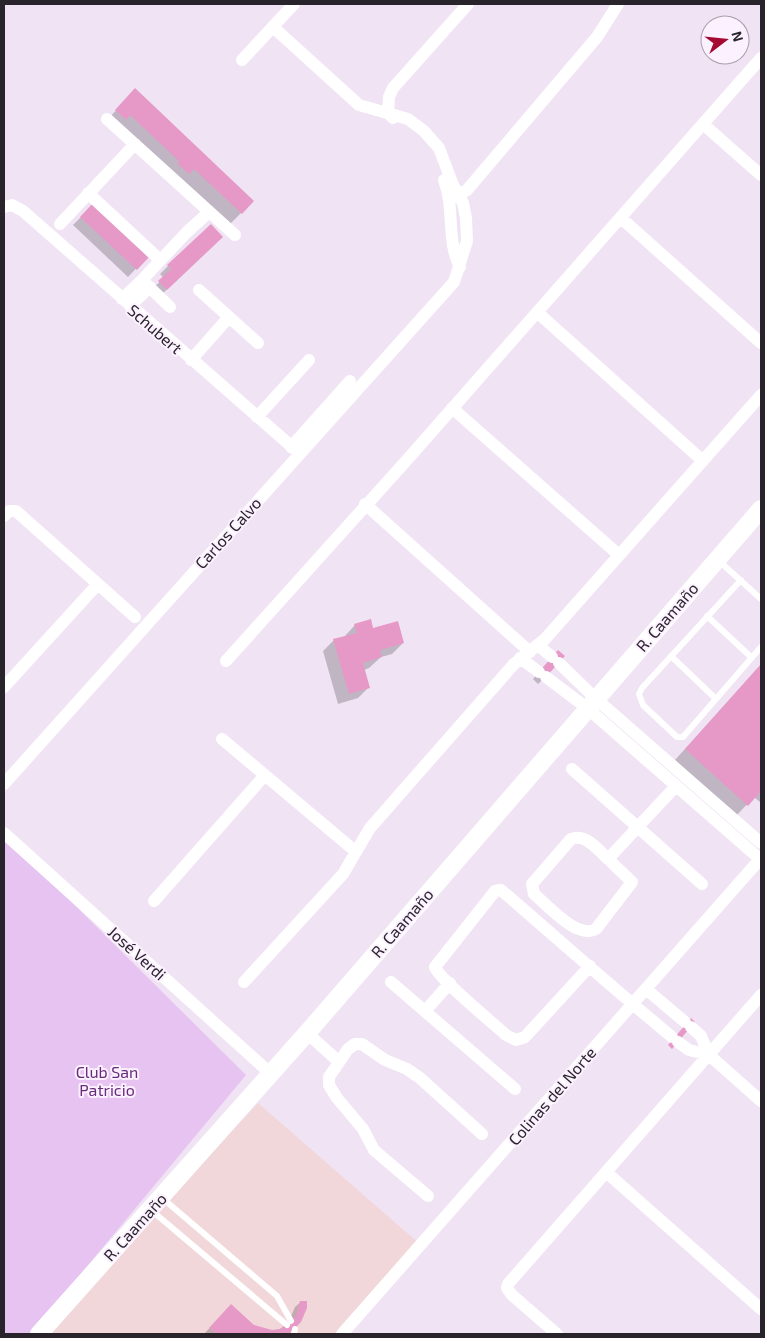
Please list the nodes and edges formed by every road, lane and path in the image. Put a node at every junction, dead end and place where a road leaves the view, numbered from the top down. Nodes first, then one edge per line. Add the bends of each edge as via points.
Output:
1 (294, 4) edge
2 (468, 4) edge
3 (618, 4) edge
4 (273, 27) junction
5 (761, 58) edge
6 (242, 60) dead end
7 (388, 113) junction
8 (107, 118) dead end
9 (703, 124) junction
10 (135, 144) junction
11 (761, 175) edge
12 (88, 193) junction
13 (456, 198) junction
14 (8, 206) edge
15 (209, 212) junction
16 (621, 218) junction
17 (60, 224) dead end
18 (235, 235) dead end
19 (160, 260) junction
20 (146, 283) junction
21 (198, 290) dead end
22 (126, 303) junction
23 (170, 307) dead end
24 (537, 312) junction
25 (229, 317) junction
26 (258, 343) dead end
27 (761, 343) edge
28 (191, 360) junction
29 (309, 360) dead end
30 (350, 381) dead end
31 (761, 395) edge
32 (452, 408) junction
33 (257, 417) junction
34 (295, 450) junction
35 (703, 461) junction
36 (366, 504) junction
37 (761, 509) edge
38 (4, 516) edge
39 (619, 555) junction
40 (717, 559) junction
41 (740, 580) junction
42 (97, 585) junction
43 (761, 598) edge
44 (707, 616) junction
45 (135, 617) dead end
46 (761, 646) edge
47 (530, 652) junction
48 (671, 656) junction
49 (752, 658) junction
50 (226, 661) dead end
51 (4, 687) edge
52 (716, 699) junction
53 (591, 703) junction
54 (222, 739) dead end
55 (572, 769) dead end
56 (265, 775) junction
57 (4, 784) edge
58 (676, 786) junction
59 (637, 828) junction
60 (4, 833) edge
61 (761, 843) edge
62 (355, 852) junction
63 (608, 859) junction
64 (761, 859) edge
65 (702, 884) dead end
66 (154, 901) dead end
67 (590, 966) junction
68 (244, 982) dead end
69 (391, 982) dead end
70 (450, 983) junction
71 (646, 989) junction
72 (761, 995) edge
73 (632, 1004) junction
74 (425, 1011) junction
75 (307, 1033) junction
76 (709, 1055) junction
77 (338, 1061) junction
78 (270, 1073) junction
79 (515, 1089) dead end
80 (761, 1101) edge
81 (482, 1134) dead end
82 (606, 1172) junction
83 (428, 1196) dead end
84 (156, 1203) junction
85 (761, 1309) edge
86 (39, 1334) edge
87 (342, 1334) edge
88 (557, 1334) edge

1 - 4 street
2 - 7 street via 393,88
3 - 13 street via 610,21 584,54
4 - 6 street
4 - 7 street via 359,104
5 - 9 street
7 - 13 street via 408,119 432,139 444,157
8 - 10 street
9 - 11 street
9 - 16 street
10 - 12 street
10 - 15 street
12 - 17 street
12 - 19 street
13 - 34 street, Carlos Calvo via 466,218 467,241 454,282
14 - 22 street, Schubert via 23,211
15 - 18 street
15 - 19 street
16 - 24 street
16 - 27 street
19 - 20 street
20 - 22 street
20 - 23 street
21 - 25 street
22 - 28 street, Schubert
24 - 32 street
24 - 35 street
25 - 26 street
25 - 28 street
28 - 33 street, Schubert
29 - 33 street
30 - 34 street
31 - 35 street
32 - 36 street
32 - 39 street
33 - 34 street, Schubert
34 - 57 street, Carlos Calvo
35 - 39 street
36 - 47 street
36 - 50 street
37 - 40 street, R. Caamaño
38 - 42 street via 9,510 16,511
39 - 47 street
40 - 41 lane
40 - 53 street, R. Caamaño
41 - 43 lane
41 - 44 lane
42 - 45 street
42 - 51 street
44 - 48 lane
44 - 49 lane
46 - 49 lane
47 - 53 street via 542,674
47 - 53 street via 555,660
47 - 62 street via 370,828
48 - 52 lane
48 - 52 lane via 642,688 639,694 642,705 680,738
49 - 52 lane
53 - 58 street
53 - 61 street
53 - 75 street, R. Caamaño
54 - 56 street
55 - 59 street
56 - 62 street
56 - 66 street
58 - 59 street
58 - 64 street
59 - 63 street
59 - 65 street
60 - 78 street, José Verdi
62 - 68 street via 343,874
63 - 63 street via 583,837 577,836 532,884 531,890 568,923 581,932 590,933 632,885 631,879
64 - 71 street, Colinas del Norte
67 - 70 street via 520,1040 506,1035
67 - 70 street via 501,890 495,891 436,962 436,971
67 - 73 street
69 - 74 street
70 - 74 street
71 - 73 street, Colinas del Norte
71 - 76 street via 701,1036
72 - 76 street
73 - 76 street via 689,1050
73 - 87 street, Colinas del Norte
74 - 79 street
75 - 77 street
75 - 78 street, R. Caamaño
76 - 80 street
76 - 82 street
77 - 81 street via 355,1044 362,1044 420,1078
77 - 83 street via 329,1077 329,1085 337,1098 363,1129 374,1150
78 - 84 street, R. Caamaño
82 - 85 street
82 - 88 street via 508,1284 512,1295
84 - 84 lane via 277,1296 289,1323
84 - 86 street, R. Caamaño

